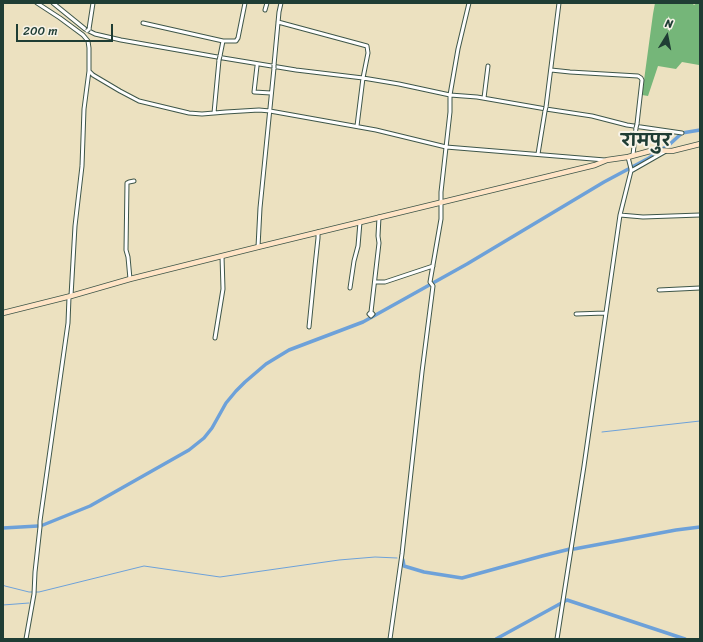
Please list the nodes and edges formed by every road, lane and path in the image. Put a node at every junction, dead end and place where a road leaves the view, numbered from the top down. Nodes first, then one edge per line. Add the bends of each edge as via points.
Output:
1 (37, 3) edge
2 (53, 3) edge
3 (93, 3) edge
4 (245, 3) edge
5 (267, 3) edge
6 (281, 3) edge
7 (469, 3) edge
8 (559, 3) edge
9 (265, 10) dead end
10 (278, 22) junction
11 (143, 23) dead end
12 (83, 35) junction
13 (223, 41) junction
14 (257, 66) dead end
15 (488, 66) dead end
16 (551, 70) junction
17 (90, 71) junction
18 (363, 78) junction
19 (272, 93) junction
20 (450, 93) junction
21 (484, 98) junction
22 (270, 111) junction
23 (214, 113) junction
24 (357, 126) junction
25 (682, 133) dead end
26 (700, 144) edge
27 (446, 147) junction
28 (665, 150) junction
29 (538, 154) junction
30 (633, 155) junction
31 (628, 157) junction
32 (607, 160) junction
33 (631, 170) junction
34 (134, 181) dead end
35 (442, 202) junction
36 (620, 215) junction
37 (700, 215) edge
38 (379, 217) junction
39 (360, 222) junction
40 (318, 232) junction
41 (258, 247) junction
42 (222, 256) junction
43 (433, 266) junction
44 (130, 279) junction
45 (375, 282) junction
46 (350, 288) dead end
47 (700, 288) edge
48 (659, 290) dead end
49 (70, 297) junction
50 (371, 312) dead end
51 (605, 313) junction
52 (3, 314) edge
53 (576, 314) dead end
54 (308, 327) dead end
55 (215, 338) dead end
56 (26, 639) edge
57 (390, 639) edge
58 (557, 639) edge

1 - 12 street
2 - 18 street via 95,34 296,70
3 - 12 street via 88,30
4 - 13 street via 236,42
5 - 9 street
6 - 10 street
7 - 20 street
8 - 16 street
10 - 18 street via 367,46
10 - 19 street
11 - 13 street
12 - 17 street via 88,41
13 - 23 street, bridge
14 - 19 street via 254,92
15 - 21 street
16 - 29 street
16 - 30 street via 641,78
17 - 23 street via 99,79 139,101 189,113
17 - 49 street via 84,109 82,166
18 - 20 street
18 - 24 street
19 - 22 street
20 - 21 street
20 - 27 street
21 - 25 street
22 - 23 street
22 - 24 street
22 - 41 street
24 - 27 street
26 - 28 main road via 672,151
27 - 29 street
27 - 35 street
28 - 30 main road
28 - 33 street
29 - 32 street
30 - 31 main road
31 - 32 main road
31 - 33 street
32 - 35 main road
33 - 36 street
34 - 44 street via 127,183 126,250
35 - 38 main road
35 - 43 street
36 - 37 street
36 - 51 street
38 - 39 main road
38 - 45 street
39 - 40 main road
39 - 46 street
40 - 41 main road
40 - 54 street
41 - 42 main road
42 - 44 main road
42 - 55 street via 223,289
43 - 45 street via 385,282
43 - 57 street via 409,498
44 - 49 main road
45 - 50 street
47 - 48 street
49 - 52 main road
49 - 56 street
51 - 53 street
51 - 58 street

